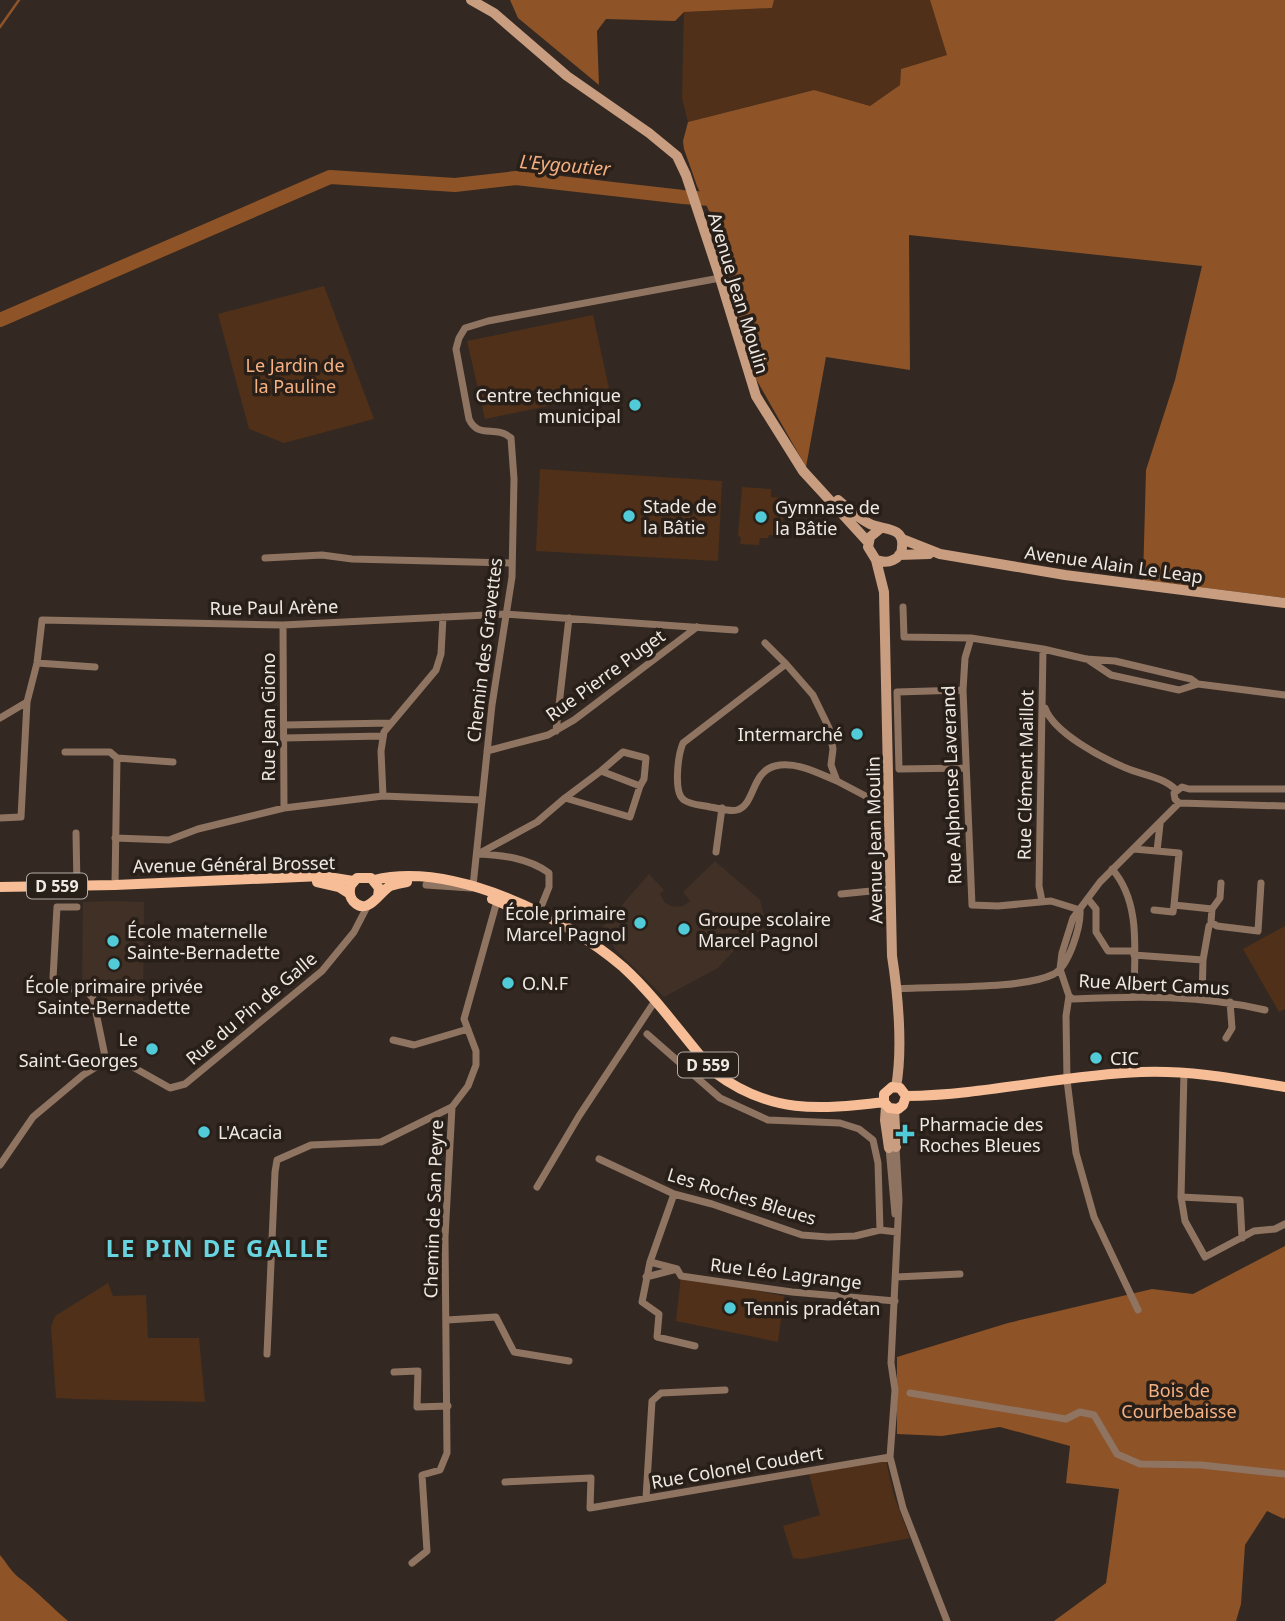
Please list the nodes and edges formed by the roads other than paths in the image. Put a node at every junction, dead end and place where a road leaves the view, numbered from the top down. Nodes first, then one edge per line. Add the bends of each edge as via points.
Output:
1 (471, 0) edge
2 (720, 278) junction
3 (807, 475) junction
4 (881, 528) junction
5 (902, 539) junction
6 (868, 542) junction
7 (940, 554) junction
8 (265, 558) dead end
9 (896, 558) junction
10 (876, 560) junction
11 (512, 563) junction
12 (884, 592) junction
13 (1285, 603) edge
14 (903, 607) dead end
15 (506, 614) junction
16 (443, 617) junction
17 (569, 618) junction
18 (283, 625) junction
19 (698, 626) junction
20 (735, 630) dead end
21 (971, 638) junction
22 (765, 643) dead end
23 (1044, 649) junction
24 (1086, 659) junction
25 (37, 663) junction
26 (786, 664) junction
27 (95, 667) dead end
28 (1198, 684) junction
29 (962, 690) junction
30 (1285, 695) edge
31 (1043, 701) junction
32 (27, 702) junction
33 (0, 718) edge
34 (391, 723) junction
35 (284, 725) junction
36 (556, 731) junction
37 (383, 736) junction
38 (284, 737) junction
39 (487, 751) junction
40 (65, 752) dead end
41 (117, 758) junction
42 (173, 762) dead end
43 (966, 768) junction
44 (601, 771) junction
45 (837, 781) junction
46 (640, 786) junction
47 (1189, 789) junction
48 (1285, 789) edge
49 (1176, 790) junction
50 (383, 796) junction
51 (565, 798) junction
52 (481, 800) junction
53 (889, 800) junction
54 (1189, 802) junction
55 (1179, 803) junction
56 (1285, 806) edge
57 (284, 808) junction
58 (722, 808) junction
59 (0, 818) edge
60 (1160, 824) junction
61 (76, 832) dead end
62 (115, 838) junction
63 (1134, 849) junction
64 (1157, 851) junction
65 (716, 852) dead end
66 (478, 854) junction
67 (1112, 869) junction
68 (374, 880) junction
69 (354, 881) junction
70 (1221, 883) dead end
71 (1261, 883) dead end
72 (115, 885) junction
73 (426, 885) junction
74 (77, 886) junction
75 (473, 886) junction
76 (0, 887) edge
77 (891, 889) junction
78 (841, 894) dead end
79 (378, 897) junction
80 (353, 898) junction
81 (1088, 899) junction
82 (497, 901) junction
83 (1042, 901) junction
84 (368, 905) junction
85 (1174, 905) junction
86 (77, 907) dead end
87 (1212, 909) junction
88 (1080, 910) junction
89 (1154, 911) dead end
90 (538, 912) junction
91 (1210, 924) junction
92 (354, 932) junction
93 (576, 933) junction
94 (1134, 953) junction
95 (1203, 960) junction
96 (1060, 969) junction
97 (59, 984) junction
98 (897, 989) junction
99 (52, 992) dead end
100 (1069, 996) junction
101 (1134, 997) junction
102 (1202, 999) junction
103 (655, 1001) junction
104 (1230, 1002) junction
105 (1265, 1010) dead end
106 (468, 1029) junction
107 (648, 1034) dead end
108 (1226, 1038) dead end
109 (393, 1040) dead end
110 (106, 1060) junction
111 (1184, 1072) junction
112 (1067, 1080) junction
113 (896, 1087) junction
114 (1285, 1087) edge
115 (906, 1096) junction
116 (888, 1106) junction
117 (452, 1107) junction
118 (892, 1147) joint
119 (599, 1159) dead end
120 (0, 1166) edge
121 (537, 1186) dead end
122 (674, 1194) junction
123 (1181, 1197) junction
124 (1285, 1224) edge
125 (880, 1230) junction
126 (897, 1232) junction
127 (1242, 1238) junction
128 (650, 1262) junction
129 (677, 1269) junction
130 (960, 1274) dead end
131 (896, 1277) junction
132 (646, 1278) junction
133 (895, 1301) junction
134 (1138, 1310) dead end
135 (447, 1320) junction
136 (695, 1346) dead end
137 (267, 1354) dead end
138 (569, 1361) dead end
139 (394, 1372) dead end
140 (725, 1390) dead end
141 (910, 1393) dead end
142 (448, 1406) junction
143 (890, 1457) junction
144 (1285, 1474) edge
145 (505, 1482) dead end
146 (646, 1498) junction
147 (412, 1563) dead end
148 (947, 1621) edge

1 - 2 street, Avenue Jean Moulin via 670,150 681,165
2 - 3 street, Avenue Jean Moulin via 752,387
2 - 11 street, Chemin des Gravettes via 465,328 456,349 469,419 478,431 503,432 511,438
3 - 4 street, Avenue Jean Moulin via 856,516
3 - 6 street, Avenue Jean Moulin
4 - 5 street via 893,529
4 - 6 street
5 - 7 street, Avenue Alain Le Leap
5 - 9 street
6 - 10 street
7 - 9 street, Avenue Alain Le Leap
7 - 13 street, Avenue Alain Le Leap
8 - 11 street via 322,555
9 - 10 street
9 - 12 street, Avenue Jean Moulin
10 - 12 street, Avenue Jean Moulin
11 - 15 street, Chemin des Gravettes
12 - 53 street, Avenue Jean Moulin
14 - 21 street via 904,637
15 - 16 street, Rue Paul Arène
15 - 17 street, Rue Paul Arène
15 - 39 street, Chemin des Gravettes
16 - 18 street, Rue Paul Arène
16 - 34 street via 442,654 436,670
17 - 19 street, Rue Paul Arène
17 - 36 street
18 - 25 street, Rue Paul Arène via 42,620
18 - 35 street, Rue Jean Giono
19 - 20 street, Rue Paul Arène
19 - 36 street, Rue Pierre Puget
21 - 23 street
21 - 29 street, Rue Alphonse Laverand
22 - 26 street
23 - 24 street
23 - 31 street, Rue Clément Maillot
24 - 28 street via 1115,660
24 - 28 street via 1111,675 1145,683 1179,690
25 - 27 street
25 - 32 street
26 - 45 street via 813,695 829,728 831,765
26 - 58 street via 683,743 677,791 681,799
28 - 30 street
29 - 43 street, Rue Alphonse Laverand
29 - 43 street via 897,692 899,769
31 - 49 street via 1054,724 1074,739
31 - 83 street, Rue Clément Maillot
32 - 33 street
32 - 59 street via 21,817
34 - 35 street
34 - 37 street
35 - 38 street, Rue Jean Giono
36 - 39 street, Rue Pierre Puget
37 - 38 street
37 - 50 street
38 - 57 street, Rue Jean Giono
39 - 52 street, Chemin des Gravettes
40 - 41 street via 110,752
41 - 42 street
41 - 62 street
43 - 83 street, Rue Alphonse Laverand via 972,905
44 - 46 street
44 - 46 street via 623,752 646,758
44 - 51 street
45 - 53 street via 875,801
45 - 58 street via 785,764 770,767 758,777 746,805 737,810
46 - 51 street via 630,817
47 - 48 street
47 - 49 street
47 - 54 street
49 - 55 street
50 - 52 street
50 - 57 street
51 - 66 street via 537,822
52 - 66 street, Chemin des Gravettes
53 - 77 street, Avenue Jean Moulin
54 - 55 street
54 - 56 street
55 - 60 street
57 - 62 street via 169,840
58 - 65 street
60 - 63 street
60 - 64 street
61 - 74 street
62 - 72 street
63 - 64 street
63 - 67 street
64 - 85 street via 1179,853
66 - 75 street, Chemin des Gravettes
66 - 90 street via 518,860 549,873 549,887
67 - 81 street
67 - 94 street via 1129,894
68 - 69 main road via 366,876
68 - 75 main road, D 559 via 398,877
68 - 79 main road
69 - 72 main road, Avenue Général Brosset / D 559 via 322,876
69 - 80 main road
70 - 87 street via 1220,898
71 - 91 street via 1258,931
72 - 74 main road, Avenue Général Brosset / D 559
72 - 80 main road, Avenue Général Brosset / D 559 via 153,888 309,881 330,884
73 - 75 street
73 - 79 main road, D 559 via 398,884
73 - 82 main road, D 559
74 - 76 main road, Avenue Général Brosset / D 559
75 - 90 main road, D 559
77 - 78 street
77 - 98 street, Avenue Jean Moulin
79 - 84 main road
80 - 84 main road
80 - 92 street via 358,920
81 - 88 street
81 - 94 street via 1096,909 1096,932 1108,951
82 - 93 main road, D 559
82 - 106 street, Chemin de San Peyre via 464,1019
83 - 88 street, Rue Alphonse Laverand
84 - 92 street, Rue du Pin de Galle
85 - 87 street
85 - 89 street via 1173,912
86 - 97 street via 57,907 53,978
87 - 91 street
88 - 96 street via 1081,920
90 - 93 main road, D 559
91 - 95 street
92 - 110 street, Rue du Pin de Galle via 322,971 181,1087 170,1088 118,1060
93 - 103 main road, D 559 via 625,969
94 - 95 street
94 - 101 street
95 - 102 street
96 - 98 street via 1021,982
96 - 100 street, Rue Albert Camus
97 - 99 street
97 - 110 street via 65,989 85,989 93,998
98 - 113 street, Avenue Jean Moulin
100 - 101 street, Rue Albert Camus
100 - 112 street
101 - 102 street, Rue Albert Camus
102 - 104 street, Rue Albert Camus
103 - 116 main road, D 559 via 714,1072 749,1094 815,1109
103 - 121 street
104 - 105 street, Rue Albert Camus
104 - 108 street via 1232,1028
106 - 109 street via 414,1045
106 - 117 street, Chemin de San Peyre via 476,1051 475,1065 468,1086
107 - 125 street via 720,1098 768,1120 840,1123 873,1140
110 - 120 street via 33,1118
111 - 112 main road
111 - 114 main road
111 - 123 street
112 - 115 main road
112 - 134 street via 1076,1153 1094,1217
113 - 115 main road
113 - 116 main road via 886,1091
115 - 116 main road via 903,1105
116 - 118 street via 885,1120
117 - 135 street, Chemin de San Peyre via 445,1237
117 - 137 street via 381,1142 311,1145 277,1160
118 - 126 street
119 - 122 street, Les Roches Bleues
122 - 125 street, Les Roches Bleues via 802,1235 855,1236
122 - 128 street
123 - 127 street via 1240,1200
123 - 127 street via 1185,1221 1205,1257
124 - 127 street
125 - 126 street, Les Roches Bleues
126 - 131 street
128 - 129 street, Rue Léo Lagrange
128 - 132 street
129 - 132 street
129 - 133 street, Rue Léo Lagrange via 681,1276
130 - 131 street
131 - 133 street
132 - 136 street via 642,1301 659,1314 657,1337
133 - 143 street
135 - 138 street via 496,1317 514,1352
135 - 142 street, Chemin de San Peyre
139 - 142 street via 418,1371 417,1407
140 - 146 street via 661,1393 652,1401
141 - 144 street via 1066,1419 1080,1412 1094,1415 1117,1454 1140,1464
142 - 147 street, Chemin de San Peyre via 447,1453 440,1470 422,1475 427,1551
143 - 146 street, Rue Colonel Coudert
143 - 148 street via 903,1508
145 - 146 street, Rue Colonel Coudert via 591,1478 590,1508

